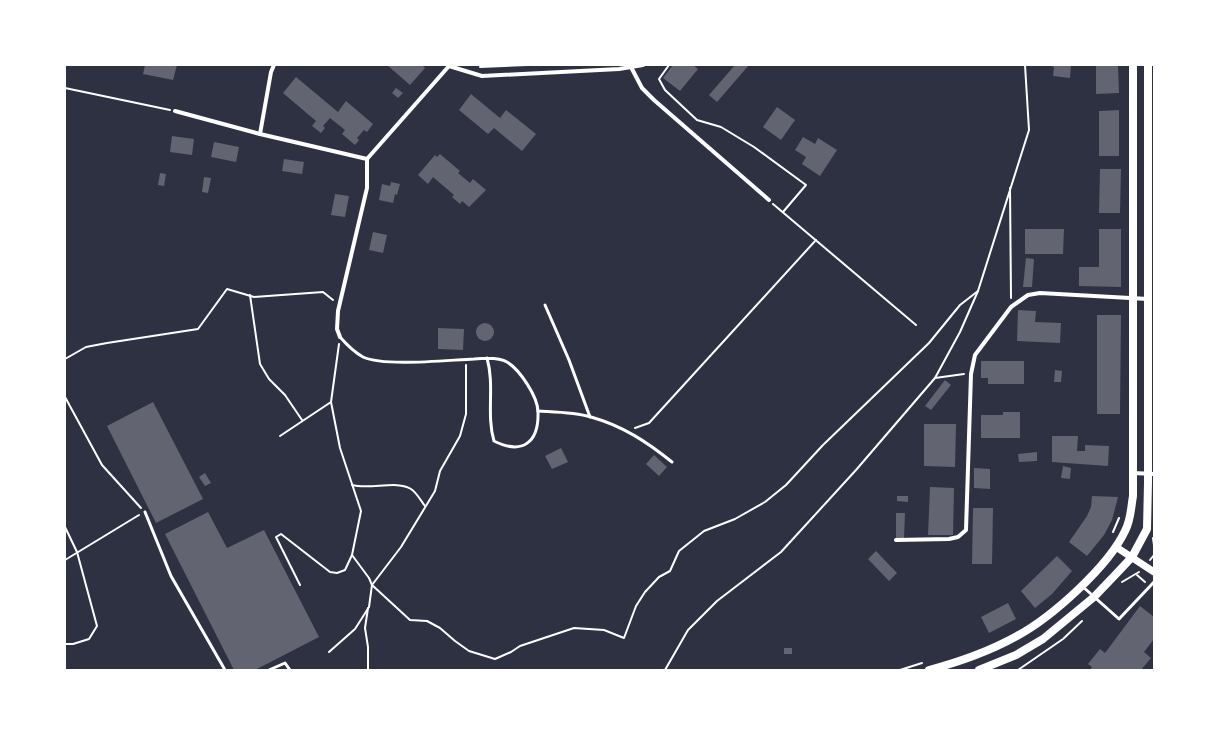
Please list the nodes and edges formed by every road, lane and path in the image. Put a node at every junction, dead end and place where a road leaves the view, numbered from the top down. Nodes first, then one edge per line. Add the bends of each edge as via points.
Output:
1 (274, 65) edge
2 (527, 65) edge
3 (643, 65) edge
4 (669, 65) edge
5 (1026, 65) edge
6 (1133, 65) edge
7 (1148, 65) edge
8 (448, 66) edge
9 (631, 67) junction
10 (473, 68) dead end
11 (65, 88) edge
12 (175, 111) joint
13 (260, 134) junction
14 (367, 159) junction
15 (1010, 186) junction
16 (769, 200) joint
17 (783, 212) junction
18 (816, 240) junction
19 (978, 291) junction
20 (250, 295) junction
21 (1133, 298) junction
22 (1148, 299) junction
23 (339, 305) junction
24 (546, 305) dead end
25 (1011, 307) junction
26 (916, 325) dead end
27 (340, 337) junction
28 (487, 358) junction
29 (65, 359) edge
30 (466, 359) junction
31 (971, 374) junction
32 (935, 378) junction
33 (65, 397) edge
34 (331, 402) junction
35 (538, 410) junction
36 (590, 417) junction
37 (302, 420) junction
38 (626, 431) junction
39 (280, 436) dead end
40 (672, 462) dead end
41 (1133, 473) junction
42 (1151, 474) edge
43 (352, 485) junction
44 (425, 506) junction
45 (145, 512) junction
46 (1120, 512) dead end
47 (65, 527) edge
48 (1111, 534) dead end
49 (896, 540) dead end
50 (1116, 547) junction
51 (77, 552) junction
52 (352, 555) junction
53 (1132, 557) junction
54 (65, 560) edge
55 (1154, 572) edge
56 (1154, 582) edge
57 (300, 585) dead end
58 (372, 585) junction
59 (1082, 586) junction
60 (1094, 597) junction
61 (369, 607) junction
62 (65, 644) edge
63 (329, 652) dead end
64 (928, 661) dead end
65 (225, 670) edge
66 (269, 670) edge
67 (290, 670) edge
68 (368, 670) edge
69 (665, 670) edge
70 (900, 670) edge
71 (929, 670) edge
72 (979, 670) edge

1 - 13 street
2 - 10 path
3 - 9 street
4 - 17 path via 658,79 665,90 697,120 721,127 754,147 806,185
5 - 15 path via 1029,130
6 - 21 main road
7 - 22 main road
8 - 9 street via 482,76
8 - 14 street
9 - 16 street via 642,88 654,100
11 - 12 path
12 - 13 street
13 - 14 street
14 - 23 street via 367,188
15 - 19 path
15 - 25 path
16 - 17 path
17 - 18 path
18 - 26 path
18 - 38 path via 649,423
19 - 32 path via 960,332
19 - 58 path via 960,305 929,343 823,444 786,485 765,502 735,519 704,531 679,551 670,571 659,577 642,596 624,638 604,630 574,628 520,646 495,659 469,651 427,621 410,620
20 - 23 path via 289,296 323,292
20 - 29 path via 227,289 198,329 86,347
20 - 37 path via 260,364 268,379 285,395
21 - 22 street
21 - 25 street via 1040,293 1028,295
21 - 41 main road
22 - 42 main road
23 - 27 street via 337,329
24 - 36 lane
25 - 31 street via 975,355
27 - 30 lane via 364,358 385,362
27 - 34 path
28 - 30 lane
28 - 35 lane via 506,361 520,371
28 - 35 lane via 492,375 490,428 494,442 507,448 521,447 531,440
30 - 44 path via 466,414 460,436 440,471 435,491
31 - 32 path
31 - 49 street via 966,530 958,537 949,539
32 - 69 path via 781,552 717,601 688,630
33 - 45 path via 102,465
34 - 37 path
34 - 43 path via 340,448
35 - 36 lane
36 - 38 lane
37 - 39 path
38 - 40 lane via 645,441
41 - 42 street
41 - 50 main road via 1130,516 1126,530
42 - 53 main road via 1147,529
43 - 44 path via 361,488 397,486 411,489
43 - 52 path via 361,511
44 - 58 path via 402,547
45 - 51 path
45 - 65 lane via 171,576
46 - 48 path
47 - 51 path
50 - 53 street
50 - 59 main road
51 - 54 path
51 - 62 path via 97,626 89,639
52 - 57 path via 345,570 330,572 281,534 276,537
52 - 58 path via 370,578
53 - 55 street
53 - 60 main road
56 - 60 lane via 1120,618
58 - 61 path
59 - 60 lane
59 - 71 main road via 1018,636 976,655
60 - 72 main road via 1043,639 1016,655
61 - 63 path via 355,629
61 - 68 path via 365,628
64 - 70 path
66 - 67 lane via 285,663

